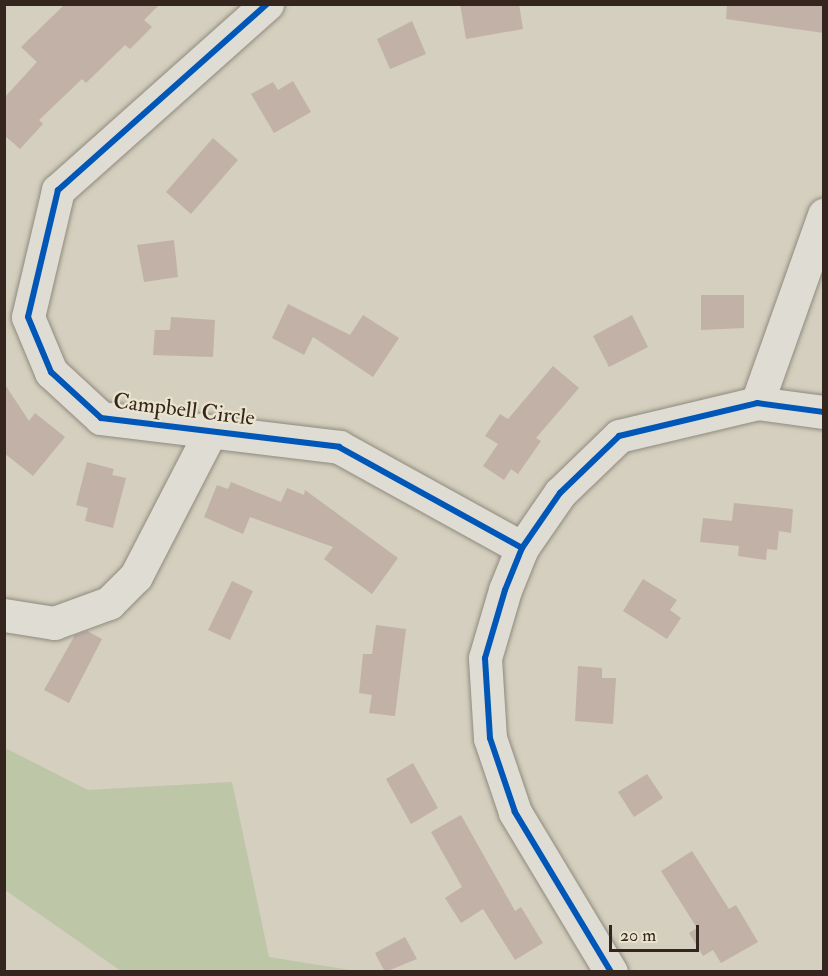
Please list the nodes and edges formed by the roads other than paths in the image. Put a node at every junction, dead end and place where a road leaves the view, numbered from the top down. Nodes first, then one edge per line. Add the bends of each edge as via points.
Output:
1 (267, 4) edge
2 (824, 215) edge
3 (757, 402) junction
4 (824, 412) edge
5 (211, 431) junction
6 (522, 548) junction
7 (4, 615) edge
8 (611, 972) edge

1 - 5 street, Campbell Circle via 58,190 28,317 51,372 101,418
2 - 3 street
3 - 4 street
3 - 6 street via 619,436 560,493
5 - 6 street, Campbell Circle via 339,447
5 - 7 street, Campbell Circle via 136,576 109,603 54,623
6 - 8 street via 485,658 489,738 515,813

